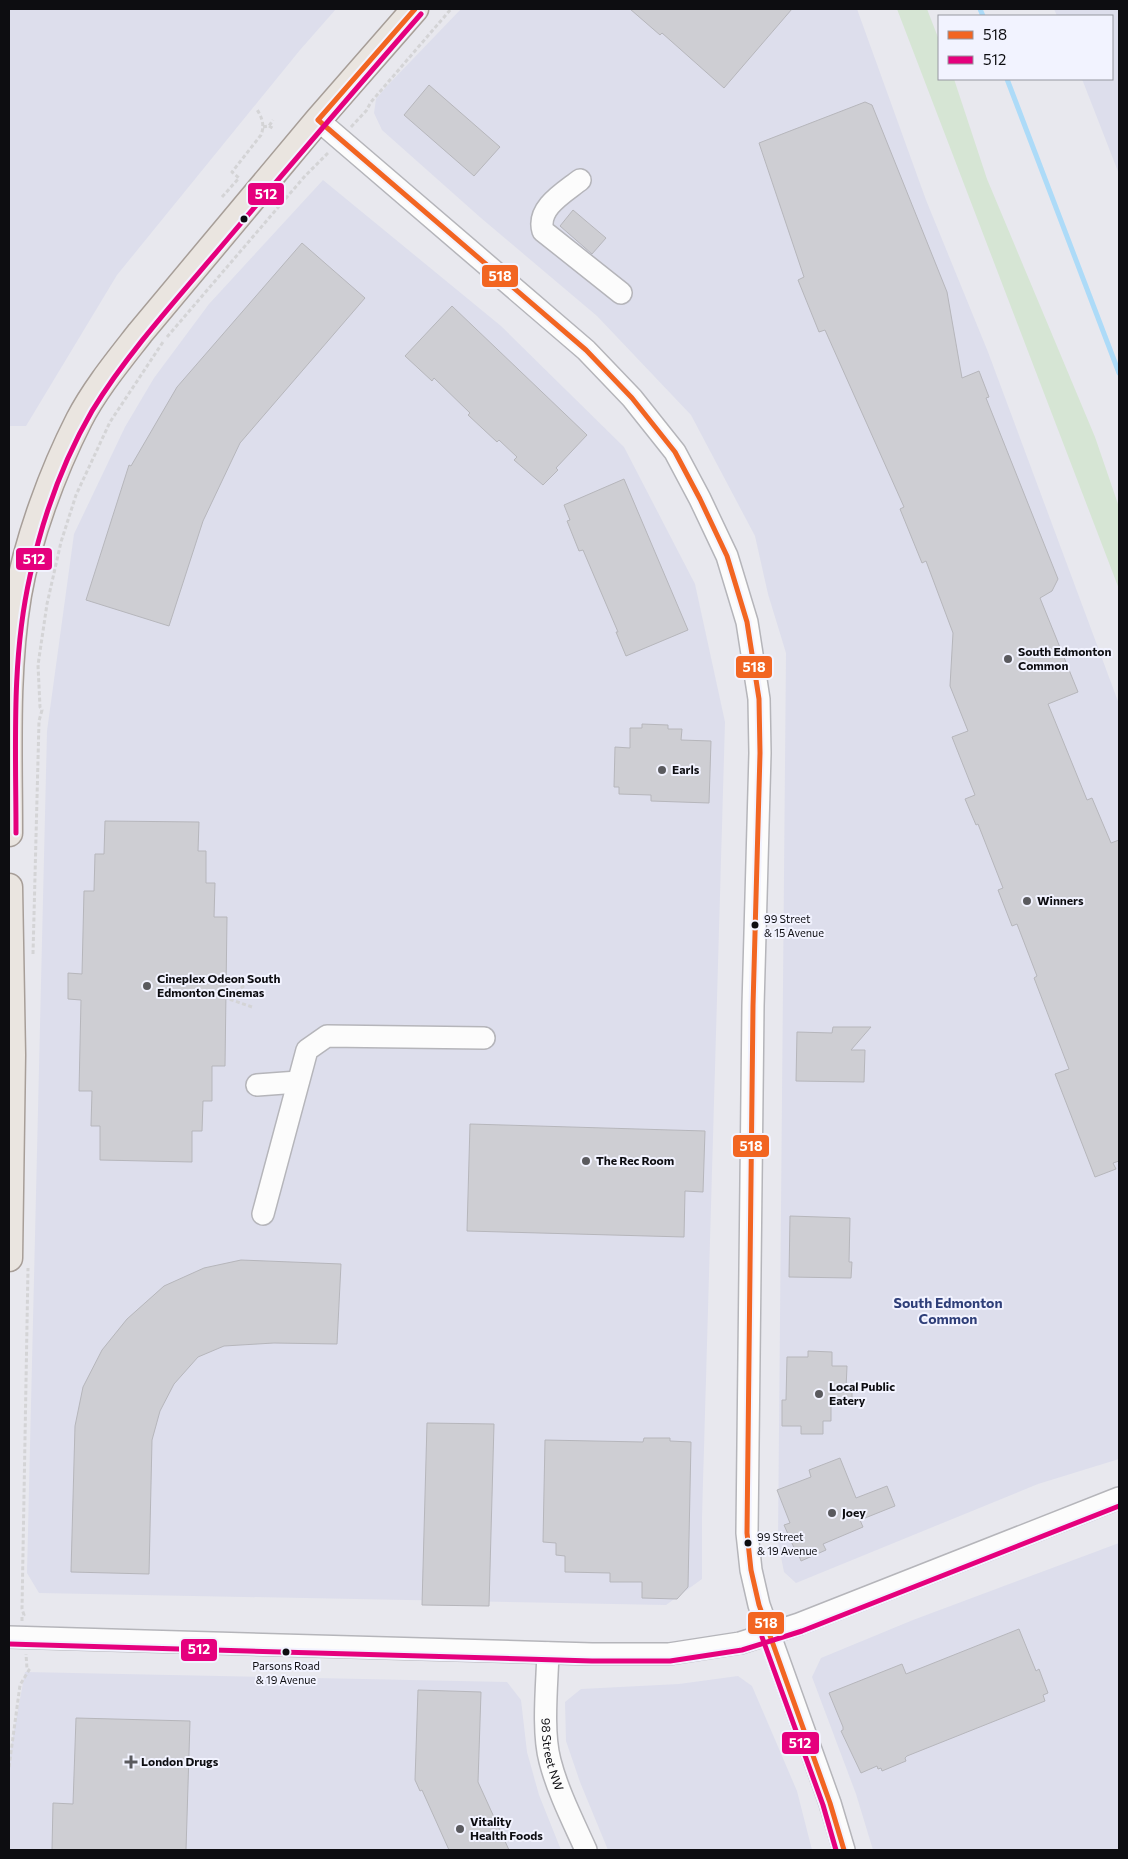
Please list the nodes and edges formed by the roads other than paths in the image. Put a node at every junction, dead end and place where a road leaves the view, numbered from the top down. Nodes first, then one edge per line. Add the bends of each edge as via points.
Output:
1 (415, 9) edge
2 (318, 120) junction
3 (580, 180) dead end
4 (621, 293) dead end
5 (9, 833) edge
6 (9, 886) edge
7 (484, 1038) dead end
8 (298, 1082) junction
9 (257, 1084) dead end
10 (263, 1214) dead end
11 (9, 1258) edge
12 (1119, 1498) edge
13 (769, 1634) junction
14 (9, 1637) edge
15 (548, 1653) junction
16 (586, 1850) edge
17 (844, 1850) edge

1 - 2 main road
2 - 5 main road via 114,367 80,418 59,464 30,546 18,594 10,686
2 - 13 street via 586,350 632,398 675,452 700,499 727,556 747,622 759,699 760,754 753,1013 747,1533 751,1570
3 - 4 street via 549,206 541,224 543,231
6 - 11 main road via 12,1055
7 - 8 street via 327,1036 307,1050
8 - 9 street
8 - 10 street
12 - 13 street
13 - 15 street via 717,1648 669,1654
13 - 17 street
14 - 15 street
15 - 16 street, 98 Street NW via 546,1740 562,1794

